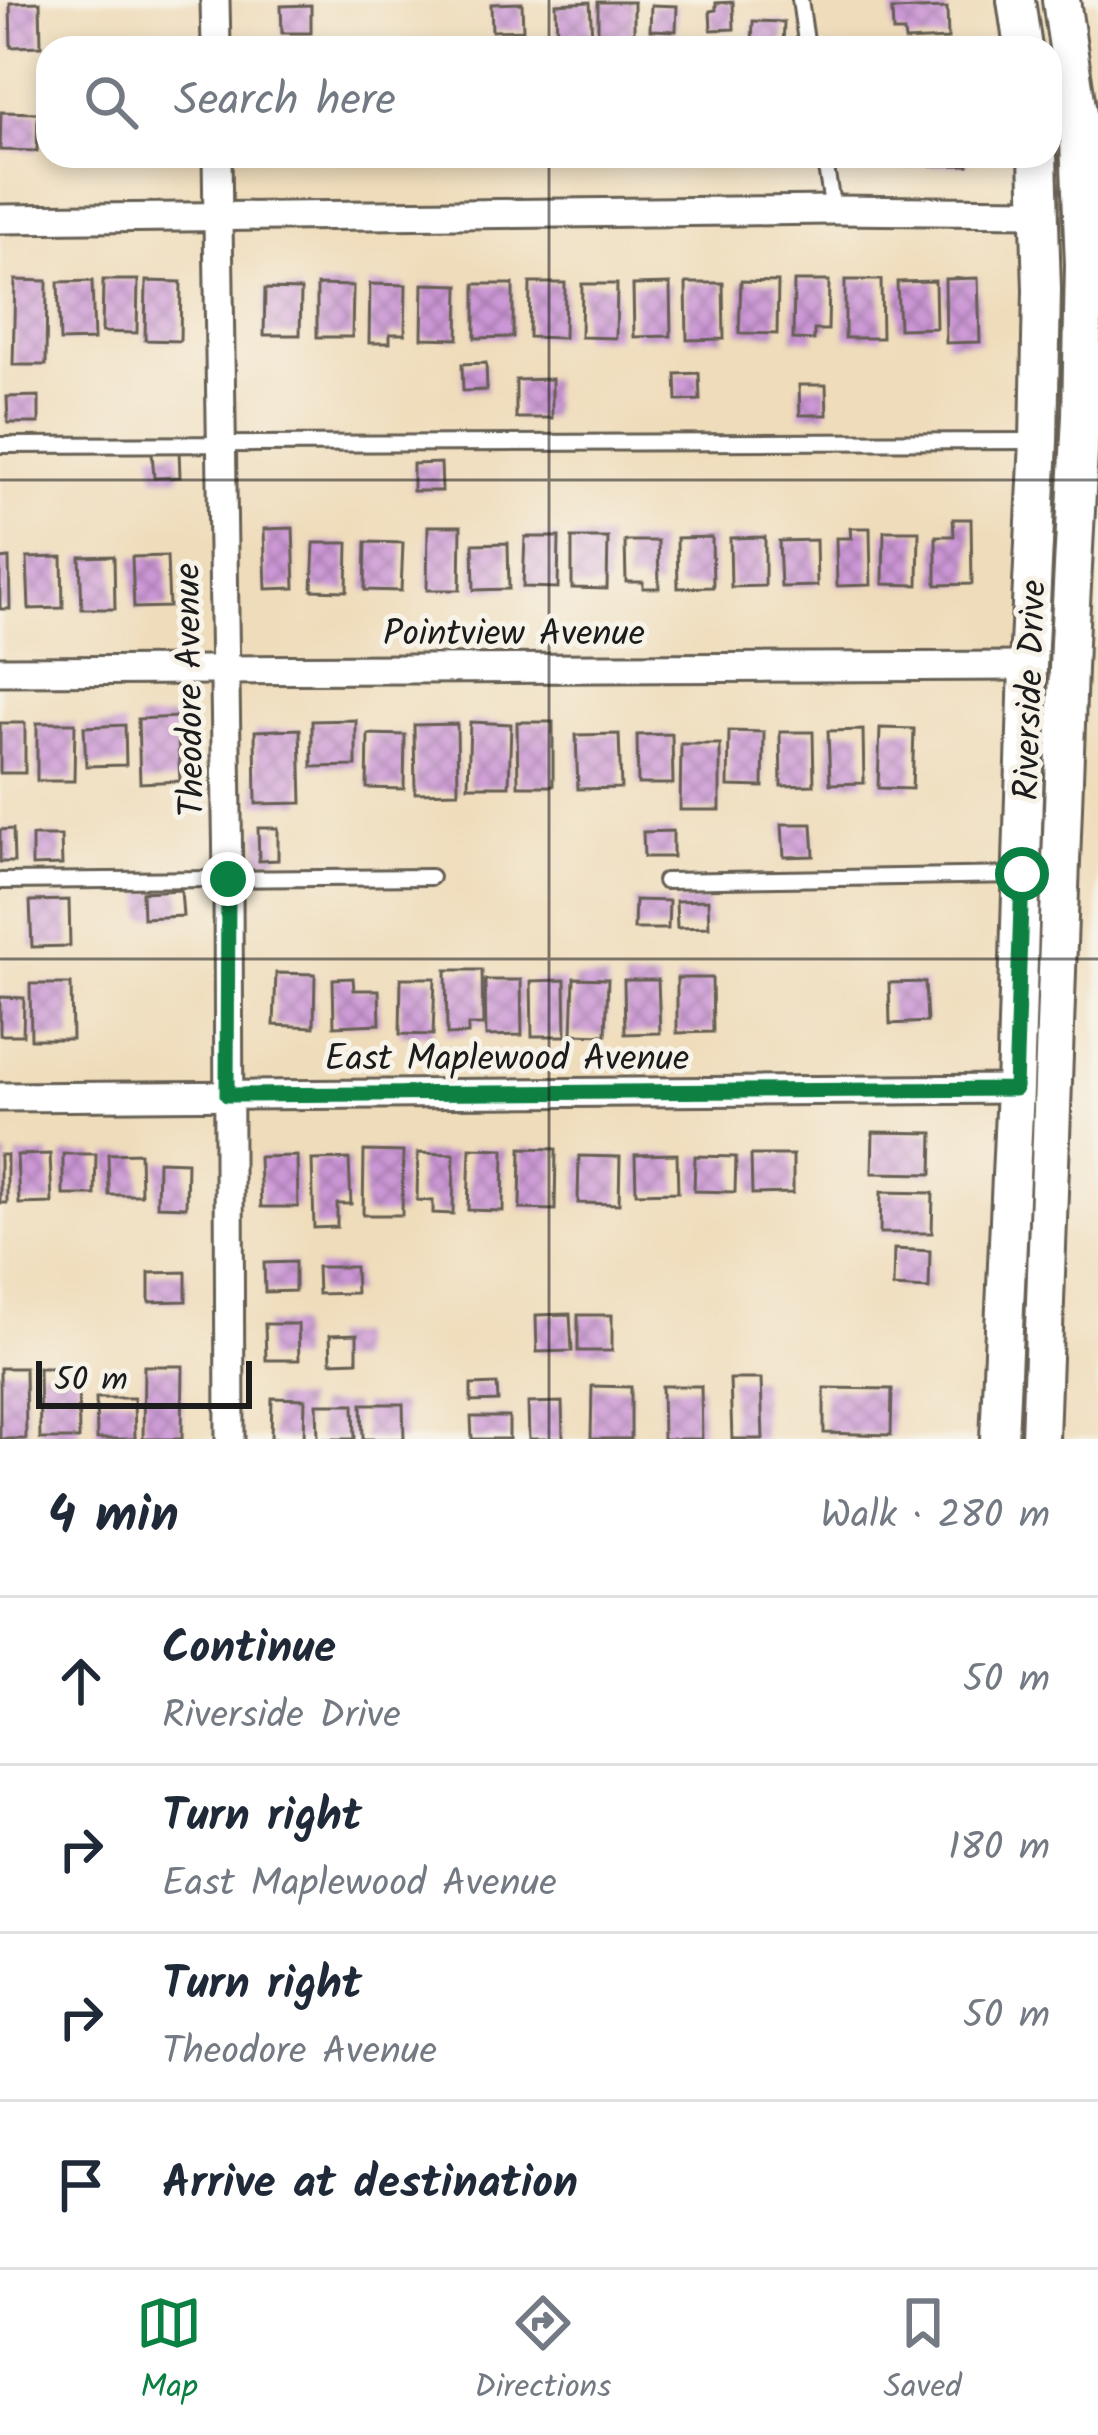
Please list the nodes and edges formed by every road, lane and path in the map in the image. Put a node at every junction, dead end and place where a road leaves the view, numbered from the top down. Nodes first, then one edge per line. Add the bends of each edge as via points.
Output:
1 (215, 0) edge
2 (800, 0) edge
3 (1016, 0) edge
4 (1061, 0) edge
5 (216, 36) edge
6 (805, 36) edge
7 (1021, 36) edge
8 (217, 168) edge
9 (826, 168) edge
10 (1039, 168) edge
11 (832, 210) junction
12 (1041, 212) junction
13 (217, 217) junction
14 (0, 219) edge
15 (1039, 441) junction
16 (220, 443) junction
17 (0, 445) edge
18 (1028, 666) junction
19 (223, 669) junction
20 (0, 671) edge
21 (1022, 874) junction
22 (430, 877) dead end
23 (228, 879) junction
24 (0, 881) edge
25 (665, 881) dead end
26 (1015, 1089) junction
27 (227, 1095) junction
28 (0, 1097) edge
29 (230, 1439) edge
30 (999, 1439) edge
31 (1040, 1439) edge

1 - 5 street
2 - 6 lane
3 - 7 main road
4 - 31 main road, Riverside Drive via 1078,114 1084,266
8 - 13 street, Theodore Avenue
9 - 11 lane
10 - 12 main road, Riverside Drive
11 - 12 street
11 - 13 street
12 - 15 main road, Riverside Drive
13 - 14 street
13 - 16 street, Theodore Avenue
15 - 16 lane
15 - 18 main road, Riverside Drive
16 - 17 lane
16 - 19 street, Theodore Avenue
18 - 19 street, Pointview Avenue
18 - 21 main road, Riverside Drive
19 - 20 street, Pointview Avenue
19 - 23 street, Theodore Avenue
21 - 25 lane
21 - 26 main road, Riverside Drive
22 - 23 lane
23 - 24 lane
23 - 27 street, Theodore Avenue
26 - 27 street, East Maplewood Avenue
26 - 30 main road, Riverside Drive
27 - 28 street, East Maplewood Avenue
27 - 29 street, Theodore Avenue

